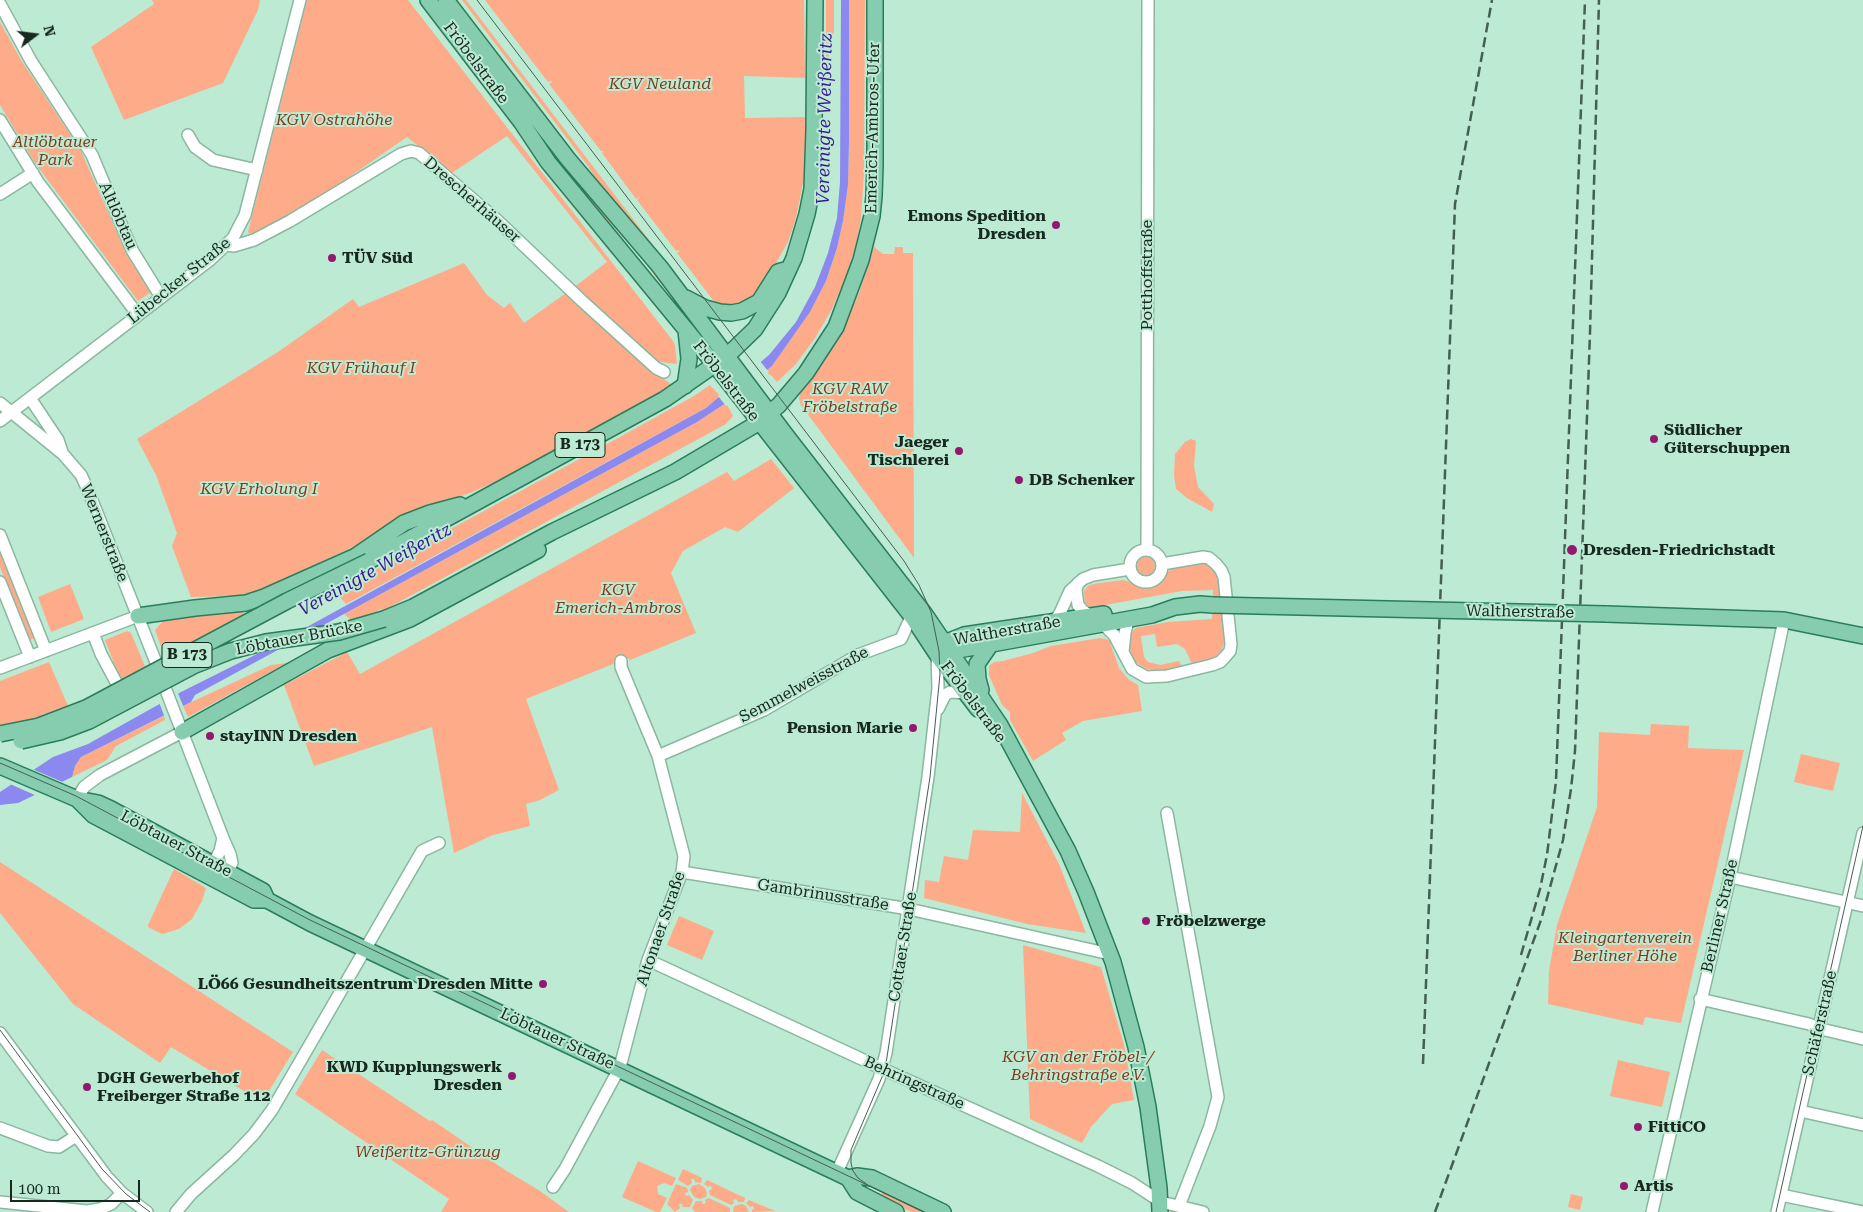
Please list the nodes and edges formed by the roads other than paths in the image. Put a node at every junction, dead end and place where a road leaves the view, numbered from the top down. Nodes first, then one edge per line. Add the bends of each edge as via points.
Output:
1 (300, 0) edge
2 (446, 0) edge
3 (459, 0) edge
4 (815, 0) edge
5 (875, 0) edge
6 (1148, 0) edge
7 (420, 1) edge
8 (0, 4) edge
9 (0, 120) edge
10 (188, 134) dead end
11 (257, 170) junction
12 (33, 173) junction
13 (593, 188) junction
14 (0, 194) edge
15 (227, 245) junction
16 (789, 269) junction
17 (681, 295) junction
18 (161, 297) junction
19 (138, 315) junction
20 (686, 330) junction
21 (724, 365) junction
22 (664, 372) dead end
23 (685, 386) junction
24 (30, 398) junction
25 (0, 403) edge
26 (12, 412) junction
27 (764, 418) junction
28 (0, 420) edge
29 (63, 454) junction
30 (474, 503) junction
31 (592, 513) junction
32 (0, 535) edge
33 (1146, 550) junction
34 (1162, 564) junction
35 (1130, 569) junction
36 (0, 582) edge
37 (1078, 583) junction
38 (1175, 607) junction
39 (138, 616) junction
40 (911, 617) junction
41 (1097, 620) junction
42 (1128, 620) junction
43 (1784, 620) junction
44 (1054, 622) junction
45 (93, 633) junction
46 (1863, 636) edge
47 (991, 644) junction
48 (944, 649) junction
49 (46, 651) junction
50 (1123, 652) junction
51 (30, 657) junction
52 (621, 661) dead end
53 (157, 665) dead end
54 (0, 668) edge
55 (116, 682) dead end
56 (164, 685) dead end
57 (966, 693) junction
58 (986, 704) junction
59 (936, 713) junction
60 (180, 726) junction
61 (0, 734) edge
62 (0, 744) edge
63 (658, 756) junction
64 (0, 766) edge
65 (1021, 766) junction
66 (76, 799) junction
67 (1167, 813) dead end
68 (1863, 833) edge
69 (223, 838) junction
70 (439, 843) dead end
71 (213, 864) junction
72 (682, 872) junction
73 (222, 876) junction
74 (1730, 877) junction
75 (1848, 902) junction
76 (1863, 906) edge
77 (908, 909) junction
78 (366, 949) junction
79 (1110, 954) junction
80 (648, 960) junction
81 (1700, 999) junction
82 (1819, 1029) junction
83 (0, 1033) edge
84 (1863, 1039) edge
85 (619, 1069) junction
86 (882, 1069) junction
87 (1800, 1112) junction
88 (1863, 1125) edge
89 (0, 1128) edge
90 (76, 1136) junction
91 (842, 1175) junction
92 (553, 1187) dead end
93 (122, 1193) junction
94 (1781, 1195) junction
95 (0, 1202) edge
96 (1179, 1206) junction
97 (1160, 1207) edge
98 (147, 1212) edge
99 (176, 1212) edge
100 (896, 1212) edge
101 (943, 1212) edge
102 (1203, 1212) edge
103 (1652, 1212) edge
104 (1777, 1212) edge
105 (1863, 1212) edge

1 - 11 street, Lübecker Straße
2 - 13 main road, Fröbelstraße
3 - 13 main road via 586,168
4 - 16 main road via 812,189
5 - 27 main road, Emerich-Ambros-Ufer via 874,196 868,235 836,327 806,373
6 - 33 street, Potthoffstraße
7 - 20 main road, Fröbelstraße via 514,129 548,162
8 - 18 street, Altlöbtau via 31,61 92,155 132,250
9 - 12 street
10 - 11 street via 195,147 214,160
11 - 15 street, Lübecker Straße via 245,215
12 - 14 street
12 - 19 street
13 - 17 main road, Fröbelstraße
15 - 18 street, Lübecker Straße
15 - 22 street, Drescherhäuser via 254,240 401,154 419,153
16 - 17 main road via 778,272 759,302 742,311 731,313 705,308
16 - 21 main road via 766,314
17 - 21 main road, Fröbelstraße
18 - 19 street, Lübecker Straße
19 - 24 street, Lübecker Straße
20 - 21 main road, Fröbelstraße
20 - 23 main road via 689,359
21 - 23 main road
21 - 27 main road, Fröbelstraße
23 - 30 main road, B 173
24 - 26 street, Lübecker Straße
24 - 29 street, Wernerstraße via 58,440
25 - 26 street, Wernerstraße
26 - 28 street, Lübecker Straße
26 - 29 street, Wernerstraße
27 - 31 main road, Emerich-Ambros-Ufer / B 173 via 674,472
27 - 40 main road, Fröbelstraße
27 - 48 main road, Fröbelstraße via 924,612
29 - 39 street, Wernerstraße via 88,490
30 - 39 main road via 404,523 356,556 264,597 246,603
30 - 61 main road, Löbtauer Brücke / B 173, bridge via 86,708 39,726
31 - 60 main road via 564,538 432,608 401,624 328,650
31 - 62 main road, Löbtauer Brücke / B 173, bridge via 384,619 339,632 231,650 75,726
32 - 49 street
33 - 34 street via 1157,554
33 - 35 street via 1132,558
34 - 35 street via 1156,579 1145,583 1135,578
34 - 50 street via 1203,557 1216,564 1224,577 1230,651 1220,662 1212,665 1157,678 1132,670
35 - 37 street via 1092,575
36 - 51 street
37 - 41 street via 1078,605
37 - 44 street via 1070,591
38 - 41 main road, Waltherstraße via 1150,606
38 - 42 main road, Waltherstraße
38 - 43 main road, Waltherstraße, bridge via 1200,604
39 - 45 street
39 - 53 street, Wernerstraße
40 - 48 main road, Fröbelstraße
40 - 63 street, Semmelweisstraße via 901,639 858,655 764,710
41 - 42 main road, Waltherstraße
41 - 44 main road, Waltherstraße
41 - 47 main road, Waltherstraße
41 - 50 street via 1114,635
42 - 50 street
43 - 46 main road, Waltherstraße
43 - 74 street, Berliner Straße
44 - 48 main road, Waltherstraße via 957,637
45 - 49 street
45 - 55 street
47 - 48 main road, Waltherstraße
47 - 58 main road via 977,664
48 - 57 main road, Fröbelstraße
48 - 58 main road, Fröbelstraße
48 - 59 street, Cottaer Straße
49 - 51 street
51 - 54 street
52 - 63 street, Altonaer Straße
56 - 60 street
57 - 59 street, Cottaer Straße via 950,692
57 - 65 main road, Fröbelstraße
58 - 65 main road, Fröbelstraße
59 - 77 street, Cottaer Straße
60 - 66 street via 100,774
60 - 69 street
63 - 72 street, Altonaer Straße via 684,856
64 - 66 main road, Löbtauer Straße
65 - 79 main road, Fröbelstraße via 1068,851
66 - 71 main road, Löbtauer Straße via 98,803
66 - 73 main road, Löbtauer Straße via 93,815
67 - 96 street via 1218,1097
68 - 75 street, Schäferstraße
69 - 71 street
69 - 73 street via 232,863
70 - 78 street via 422,851
71 - 73 main road, Löbtauer Straße
72 - 77 street, Gambrinusstraße
72 - 80 street, Altonaer Straße
73 - 78 main road, Löbtauer Straße via 256,901 267,900
74 - 75 street
74 - 81 street, Berliner Straße
75 - 76 street
75 - 82 street, Schäferstraße
77 - 79 street, Gambrinusstraße
77 - 86 street, Cottaer Straße
78 - 85 main road, Löbtauer Straße
78 - 99 street via 272,1110 254,1134
79 - 97 main road, Fröbelstraße via 1136,1047 1148,1107
80 - 85 street, Altonaer Straße
80 - 86 street, Behringstraße
81 - 82 street
81 - 103 street, Berliner Straße
82 - 84 street
82 - 87 street, Schäferstraße
83 - 90 street
85 - 91 main road, Löbtauer Straße
85 - 92 street, Altonaer Straße
86 - 91 street, Cottaer Straße
86 - 97 street, Behringstraße via 1132,1182
87 - 88 street
87 - 94 street, Schäferstraße
89 - 90 street via 48,1146 59,1147
90 - 93 street
91 - 100 main road, Löbtauer Straße via 857,1192
91 - 101 main road, Löbtauer Straße via 872,1178
93 - 95 street via 111,1204 87,1211
93 - 98 street
94 - 104 street, Schäferstraße
94 - 105 street
96 - 97 street, Behringstraße
96 - 102 street, Behringstraße

